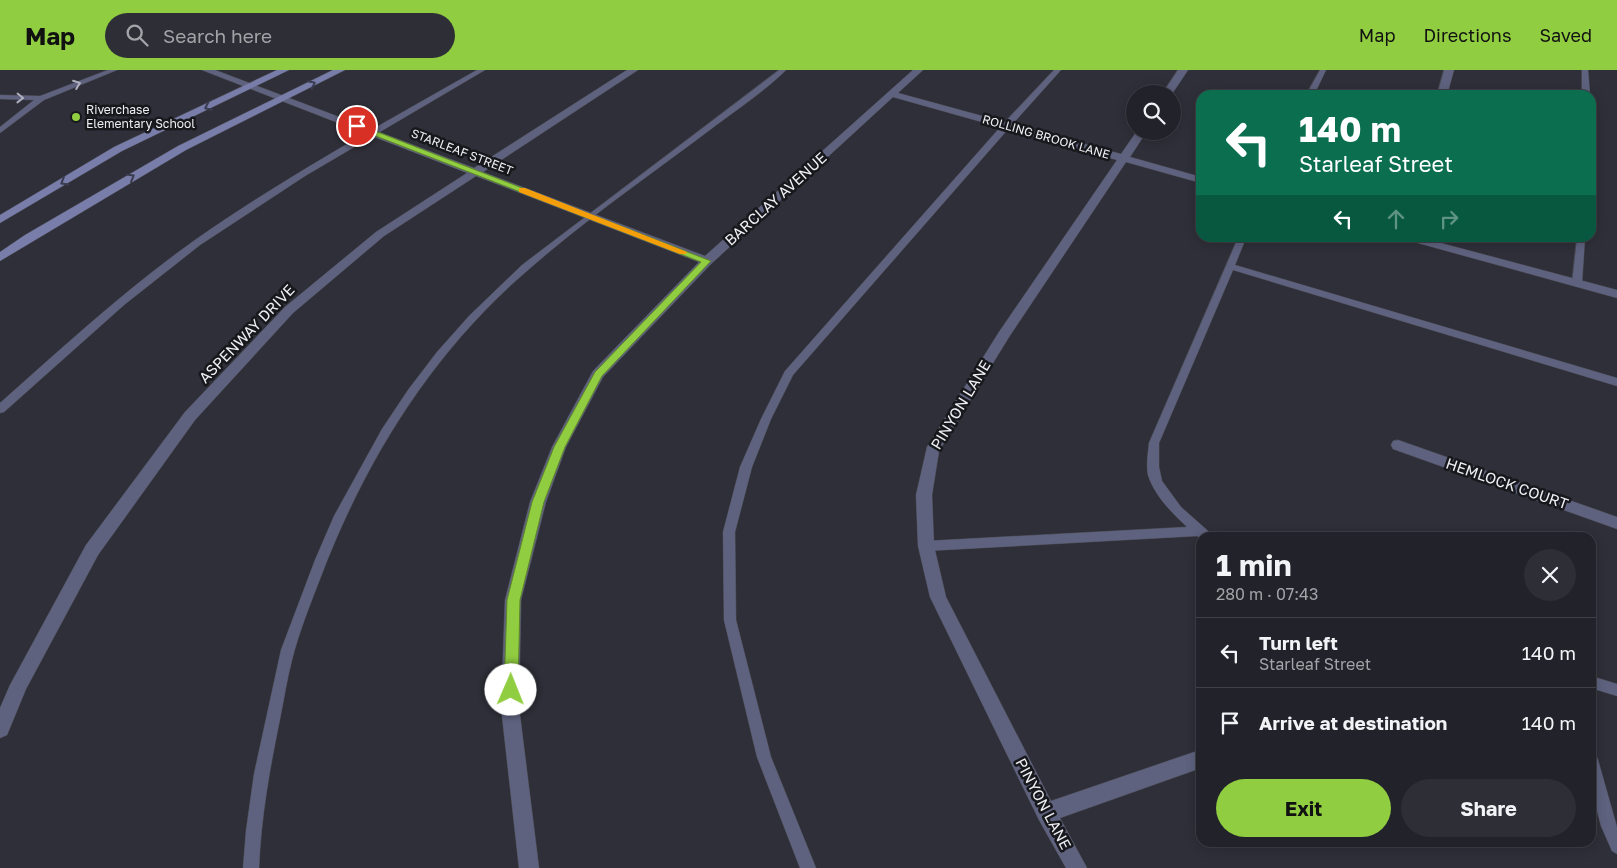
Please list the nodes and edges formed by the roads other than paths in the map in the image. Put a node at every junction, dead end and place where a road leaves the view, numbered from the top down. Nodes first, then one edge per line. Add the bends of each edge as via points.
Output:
1 (114, 70) edge
2 (207, 70) edge
3 (284, 70) edge
4 (340, 70) edge
5 (482, 70) edge
6 (633, 70) edge
7 (783, 70) edge
8 (918, 70) edge
9 (1058, 70) edge
10 (1184, 70) edge
11 (1322, 70) edge
12 (1449, 70) edge
13 (1585, 70) edge
14 (1173, 85) edge
15 (252, 86) junction
16 (1312, 90) edge
17 (1443, 90) edge
18 (1586, 90) edge
19 (892, 94) junction
20 (0, 97) edge
21 (41, 98) junction
22 (284, 98) junction
23 (1006, 126) junction
24 (0, 131) edge
25 (373, 132) junction
26 (1136, 140) edge
27 (1123, 158) junction
28 (475, 172) junction
29 (1196, 179) edge
30 (590, 216) junction
31 (0, 220) edge
32 (1240, 242) edge
33 (1426, 242) edge
34 (1581, 242) edge
35 (0, 257) edge
36 (707, 261) junction
37 (1230, 266) junction
38 (1577, 283) junction
39 (1617, 294) edge
40 (1617, 382) edge
41 (0, 409) edge
42 (1398, 445) dead end
43 (1617, 523) edge
44 (1198, 531) joint
45 (926, 546) junction
46 (1596, 684) edge
47 (1617, 690) edge
48 (0, 729) edge
49 (1196, 760) edge
50 (1596, 778) edge
51 (1046, 813) junction
52 (1617, 846) edge
53 (252, 868) edge
54 (529, 868) edge
55 (808, 868) edge
56 (1077, 868) edge

21 -> 1 lane
2 - 15 street, STARLEAF STREET
3 - 15 main road
22 -> 4 main road
5 - 25 lane
6 - 28 street, ASPENWAY DRIVE
7 - 30 lane
8 - 19 street, BARCLAY AVENUE
9 - 23 lane
10 - 14 street
11 - 16 lane
12 - 17 street
13 - 18 lane
15 - 22 street, STARLEAF STREET
15 -> 31 main road via 118,149
19 - 23 street, ROLLING BROOK LANE
19 - 36 street, BARCLAY AVENUE
20 -> 21 lane
21 - 24 lane
22 - 25 street, STARLEAF STREET
35 -> 22 main road via 182,148
23 - 27 street, ROLLING BROOK LANE
23 - 55 lane via 789,373 746,468 729,532 730,620 764,757
25 - 28 street, STARLEAF STREET
25 - 41 lane via 197,243 146,282
26 - 27 street, PINYON LANE
27 - 29 street, ROLLING BROOK LANE
27 - 45 street, PINYON LANE via 1004,335 932,451 924,495
28 - 30 street, STARLEAF STREET
28 - 48 street, ASPENWAY DRIVE via 380,234 289,310 190,416 92,550 19,684
30 - 36 street, STARLEAF STREET
30 - 53 lane via 520,271 435,359 358,478 326,545 287,652 252,832
32 - 37 lane
33 - 38 street
34 - 38 lane
36 - 54 street, BARCLAY AVENUE via 598,374 560,447 538,502 513,600 510,707
37 - 40 lane
37 - 44 lane via 1154,444 1154,476 1176,510
38 - 39 street
42 - 43 street, HEMLOCK COURT
44 - 45 lane
45 - 51 street, PINYON LANE via 938,597
46 - 47 lane
49 - 51 street
50 - 52 lane
51 - 56 street, PINYON LANE

